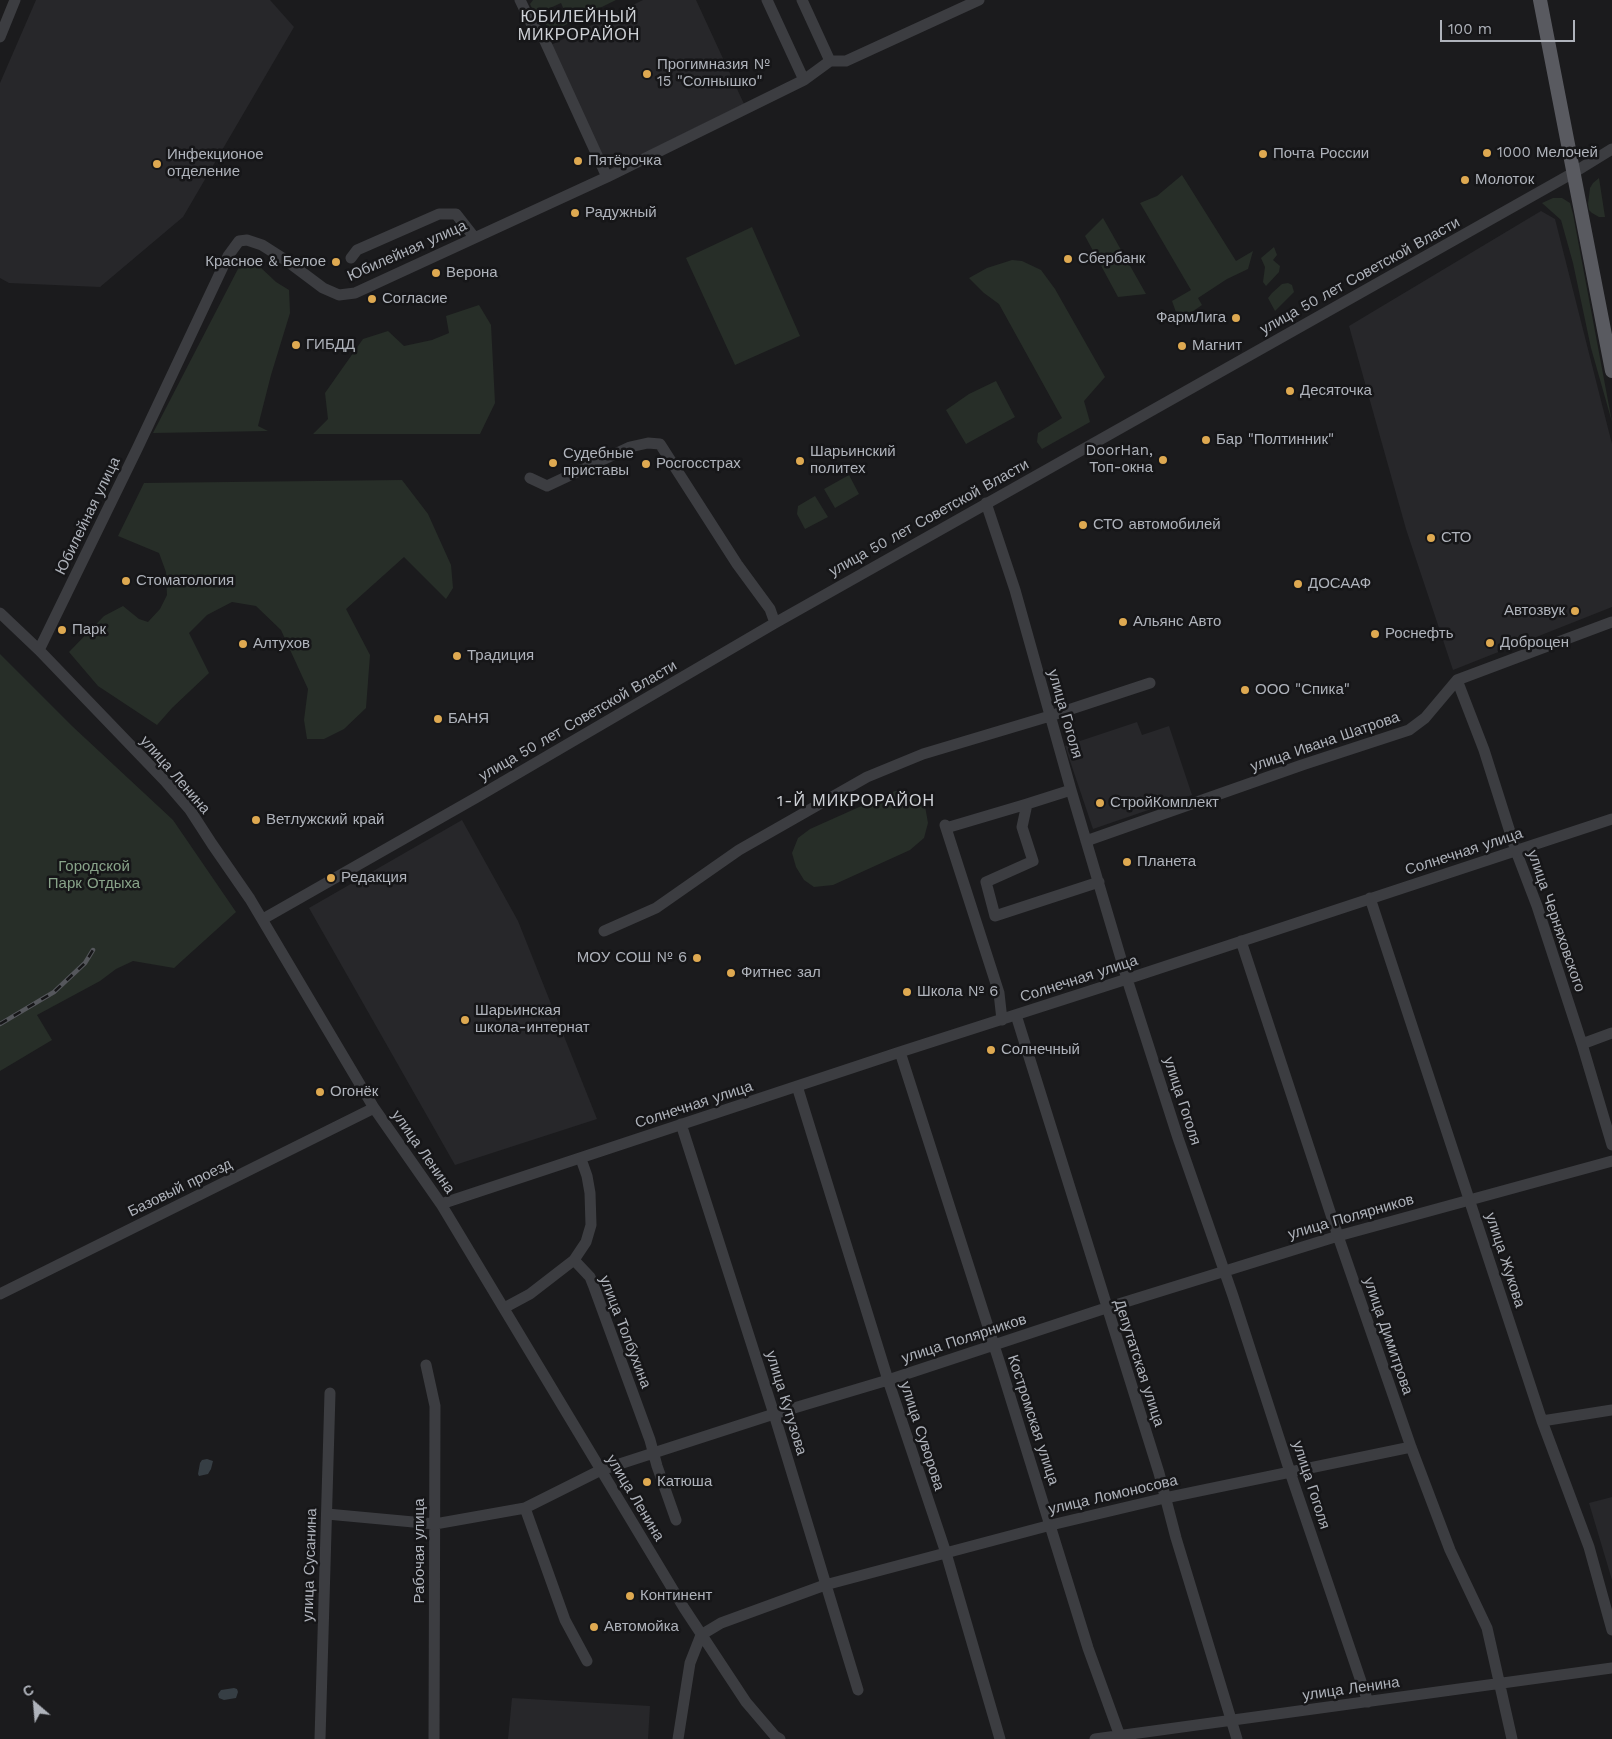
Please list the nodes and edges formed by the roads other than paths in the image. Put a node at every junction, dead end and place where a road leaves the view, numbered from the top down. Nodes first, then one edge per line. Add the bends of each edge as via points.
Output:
1 (15, 0) edge
2 (520, 0) edge
3 (768, 0) edge
4 (802, 0) edge
5 (979, 0) edge
6 (1540, 0) edge
7 (0, 37) edge
8 (830, 60) junction
9 (804, 80) junction
10 (1612, 149) edge
11 (1574, 173) junction
12 (608, 177) junction
13 (474, 237) junction
14 (351, 258) dead end
15 (1612, 371) edge
16 (530, 478) dead end
17 (986, 502) junction
18 (0, 613) edge
19 (1612, 622) edge
20 (774, 623) junction
21 (39, 650) junction
22 (1457, 680) junction
23 (1150, 683) dead end
24 (1050, 716) junction
25 (1071, 790) junction
26 (1027, 804) junction
27 (1612, 818) edge
28 (1086, 841) junction
29 (1516, 851) junction
30 (1099, 882) junction
31 (1370, 898) junction
32 (263, 919) junction
33 (604, 931) dead end
34 (1240, 941) junction
35 (1127, 979) junction
36 (1016, 1015) junction
37 (1002, 1020) junction
38 (1612, 1033) edge
39 (1582, 1044) junction
40 (900, 1052) junction
41 (797, 1086) junction
42 (374, 1108) junction
43 (681, 1124) junction
44 (1612, 1145) edge
45 (581, 1159) junction
46 (1612, 1161) edge
47 (1469, 1199) junction
48 (441, 1204) junction
49 (1338, 1236) junction
50 (574, 1260) junction
51 (1225, 1270) junction
52 (0, 1294) edge
53 (504, 1308) junction
54 (1106, 1308) junction
55 (994, 1345) junction
56 (426, 1364) dead end
57 (888, 1380) junction
58 (330, 1393) dead end
59 (1612, 1410) edge
60 (774, 1414) junction
61 (1542, 1421) junction
62 (1410, 1447) junction
63 (654, 1454) junction
64 (601, 1470) junction
65 (1290, 1472) junction
66 (1165, 1498) junction
67 (525, 1508) junction
68 (327, 1514) junction
69 (676, 1520) dead end
70 (435, 1524) junction
71 (1051, 1525) junction
72 (946, 1553) junction
73 (825, 1585) junction
74 (1612, 1630) edge
75 (701, 1635) junction
76 (586, 1661) dead end
77 (1612, 1668) edge
78 (1500, 1683) junction
79 (858, 1690) dead end
80 (1368, 1702) junction
81 (1231, 1720) junction
82 (1120, 1737) edge
83 (320, 1739) edge
84 (434, 1739) edge
85 (678, 1739) edge
86 (780, 1739) edge
87 (1000, 1739) edge
88 (1095, 1739) edge
89 (1237, 1739) edge
90 (1512, 1739) edge

1 - 7 street
2 - 12 street via 531,23 544,37
3 - 9 street
4 - 8 street
5 - 8 street via 846,61
6 - 11 main road
8 - 9 street, Юбилейная улица
9 - 12 street, Юбилейная улица
10 - 11 street, улица 50 лет Советской Власти
11 - 15 main road
11 - 17 street, улица 50 лет Советской Власти
12 - 13 street, Юбилейная улица
13 - 14 street via 456,214 439,214 357,250
13 - 21 street, Юбилейная улица via 355,293 339,295 323,288 262,245 239,241 228,256
16 - 20 street via 547,486 630,447 660,444 737,564 770,608
17 - 20 street, улица 50 лет Советской Власти
17 - 24 street, улица Гоголя via 1016,590
18 - 21 street, улица Ленина
19 - 22 street, улица Ивана Шатрова
20 - 32 street, улица 50 лет Советской Власти
21 - 32 street, улица Ленина via 190,810
22 - 28 street, улица Ивана Шатрова via 1425,718 1409,730
22 - 29 street, улица Черняховского via 1484,750
23 - 24 street
24 - 25 street, улица Гоголя
24 - 33 street via 923,754 867,778 739,850 656,908
25 - 26 street
25 - 28 street, улица Гоголя
26 - 30 street via 1022,827 1032,862 986,882 995,916
26 - 37 street via 946,827 999,993
27 - 29 street, Солнечная улица
28 - 30 street, улица Гоголя
29 - 31 street, Солнечная улица
29 - 39 street, улица Черняховского
30 - 35 street, улица Гоголя
31 - 34 street, Солнечная улица
31 - 47 street, улица Жукова
32 - 42 street, улица Ленина
34 - 35 street, Солнечная улица
34 - 49 street, улица Димитрова
35 - 36 street, Солнечная улица
35 - 51 street, улица Гоголя
36 - 37 street, Солнечная улица
36 - 54 street, Депутатская улица
37 - 40 street, Солнечная улица
38 - 39 street
39 - 44 street, улица Черняховского
40 - 41 street, Солнечная улица
40 - 55 street, Костромская улица
41 - 43 street, Солнечная улица
41 - 57 street, улица Суворова
42 - 48 street, улица Ленина
42 - 52 street, Базовый проезд
43 - 45 street, Солнечная улица
43 - 60 street, улица Кутузова
45 - 48 street, Солнечная улица
45 - 50 street via 589,1185 591,1225 586,1242
46 - 47 street, улица Полярников
47 - 49 street, улица Полярников
47 - 61 street, улица Жукова
48 - 53 street, улица Ленина
49 - 51 street, улица Полярников
49 - 62 street, улица Димитрова
50 - 53 street via 530,1294
50 - 63 street, улица Толбухина via 590,1278
51 - 54 street, улица Полярников
51 - 65 street, улица Гоголя
53 - 64 street, улица Ленина
54 - 55 street, улица Полярников
54 - 66 street, Депутатская улица
55 - 57 street, улица Полярников
55 - 71 street, Костромская улица
56 - 70 street, Рабочая улица via 435,1406
57 - 60 street, улица Полярников
57 - 72 street, улица Суворова
58 - 68 street, улица Сусанина
59 - 61 street
60 - 63 street, улица Полярников
60 - 73 street, улица Кутузова
61 - 74 street, улица Жукова via 1589,1547
62 - 65 street, улица Ломоносова
62 - 78 street, улица Димитрова via 1450,1550 1487,1628
63 - 64 street, улица Полярников
63 - 69 street, улица Толбухина
64 - 67 street, улица Полярников
64 - 75 street, улица Ленина
65 - 66 street, улица Ломоносова
65 - 80 street, улица Гоголя
66 - 71 street, улица Ломоносова
66 - 81 street, Депутатская улица
67 - 70 street, улица Полярников
67 - 76 street via 565,1620
68 - 70 street, улица Полярников
68 - 83 street, улица Сусанина
70 - 84 street, Рабочая улица
71 - 72 street, улица Ломоносова
71 - 82 street, Костромская улица via 1088,1648
72 - 73 street, улица Ломоносова
72 - 87 street, улица Суворова
73 - 75 street, улица Ломоносова via 721,1623
73 - 79 street, улица Кутузова
75 - 85 street via 690,1663
75 - 86 street, улица Ленина via 746,1702
77 - 78 street, улица Ленина
78 - 80 street, улица Ленина
78 - 90 street, улица Димитрова
80 - 81 street, улица Ленина
81 - 82 street, улица Ленина
81 - 89 street, Депутатская улица
82 - 88 street, улица Ленина

